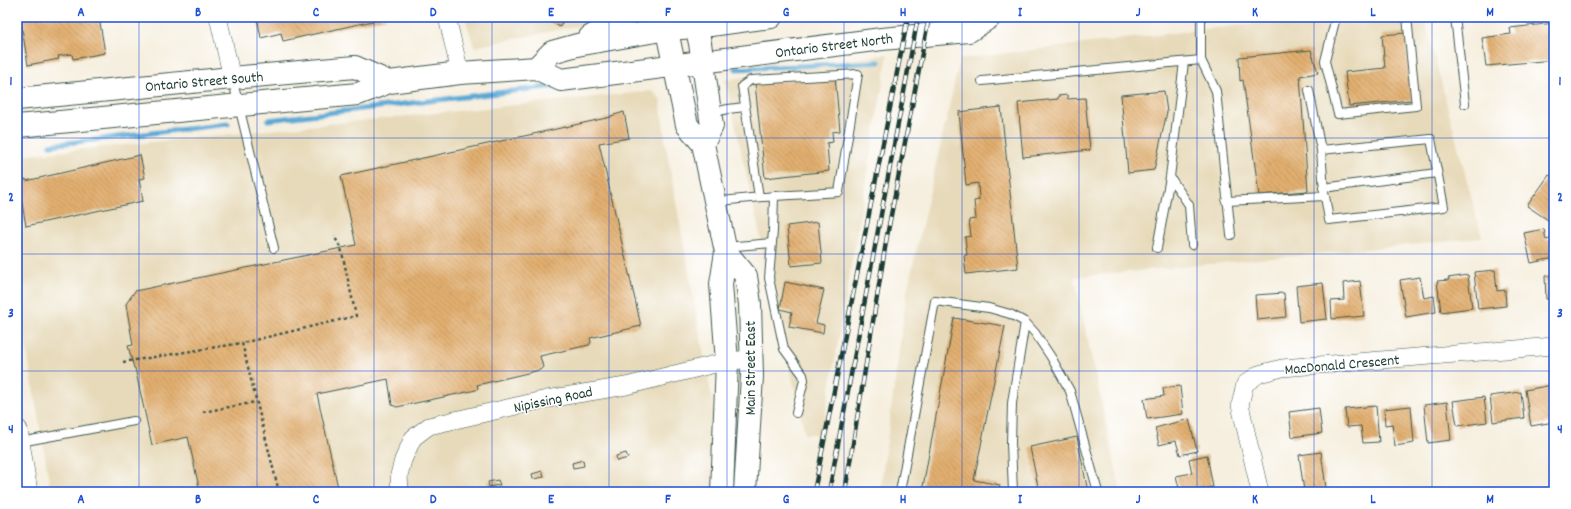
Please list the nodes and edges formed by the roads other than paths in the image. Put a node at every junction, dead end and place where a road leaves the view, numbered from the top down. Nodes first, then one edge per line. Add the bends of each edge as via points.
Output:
1 (218, 17) edge
2 (447, 17) edge
3 (623, 17) edge
4 (764, 17) edge
5 (990, 17) edge
6 (1200, 17) edge
7 (1336, 17) edge
8 (1407, 17) edge
9 (1455, 17) edge
10 (695, 22) edge
11 (666, 23) edge
12 (577, 44) junction
13 (1201, 60) junction
14 (703, 62) junction
15 (1184, 62) junction
16 (674, 66) junction
17 (536, 68) junction
18 (460, 73) junction
19 (232, 78) junction
20 (982, 81) dead end
21 (389, 82) junction
22 (1309, 90) dead end
23 (17, 99) edge
24 (1465, 104) dead end
25 (238, 105) junction
26 (745, 107) junction
27 (710, 113) junction
28 (17, 126) edge
29 (703, 144) junction
30 (1321, 150) junction
31 (1437, 173) junction
32 (1170, 177) junction
33 (1324, 192) junction
34 (774, 196) junction
35 (759, 197) junction
36 (1226, 201) junction
37 (716, 202) junction
38 (1231, 235) dead end
39 (772, 243) junction
40 (1192, 245) dead end
41 (274, 248) dead end
42 (1157, 248) dead end
43 (726, 249) junction
44 (1024, 322) junction
45 (1554, 346) edge
46 (752, 358) junction
47 (727, 362) junction
48 (796, 413) dead end
49 (134, 421) dead end
50 (18, 438) edge
51 (27, 492) edge
52 (400, 492) edge
53 (722, 492) edge
54 (745, 492) edge
55 (900, 492) edge
56 (1013, 492) edge
57 (1098, 492) edge
58 (1260, 492) edge

1 - 19 street
2 - 18 street
3 - 12 main road
4 - 10 main road
5 - 14 main road, Ontario Street North via 969,31 882,39
6 - 13 lane
7 - 8 lane via 1325,61 1338,114 1416,106
9 - 24 lane
10 - 11 main road
10 - 14 main road
11 - 12 main road
11 - 16 main road, Main Street East
12 - 17 main road via 552,52
13 - 15 lane
13 - 36 lane via 1216,91
14 - 16 main road, Ontario Street North
14 - 27 main road
15 - 20 lane
15 - 32 lane
16 - 17 main road, Ontario Street South via 561,80
16 - 29 main road, Main Street East via 687,125
17 - 18 main road, Ontario Street South
18 - 21 main road, Ontario Street South
19 - 21 main road, Ontario Street South via 355,68
19 - 23 main road, Ontario Street South
19 - 25 lane
21 - 25 main road, Ontario Street South via 358,94
22 - 30 lane
25 - 28 main road, Ontario Street South
25 - 41 lane
26 - 27 lane
26 - 34 lane via 742,86 752,80 858,74 839,192
26 - 35 lane
27 - 29 main road via 712,126
29 - 37 main road, Main Street East
30 - 31 lane via 1431,140
30 - 33 lane
31 - 33 lane
31 - 33 lane via 1444,207 1329,220
32 - 40 lane via 1189,205
32 - 42 lane
33 - 36 lane
34 - 35 lane
34 - 39 lane
35 - 37 lane
36 - 38 lane
37 - 43 main road, Main Street East
39 - 43 lane
39 - 48 lane via 769,278 784,348 804,380
43 - 46 main road, Main Street East via 746,276
43 - 47 main road, Main Street East via 721,284
44 - 55 lane via 1010,314 989,308 935,301
44 - 56 lane via 1012,403
44 - 57 lane via 1051,357 1070,391
45 - 58 street, MacDonald Crescent via 1282,368 1259,374 1245,384 1240,405
46 - 47 street, Nipissing Road
46 - 54 main road, Main Street East
47 - 52 street, Nipissing Road via 626,386 547,399 429,426 412,438 399,475
47 - 53 main road, Main Street East
49 - 50 lane
50 - 51 street

